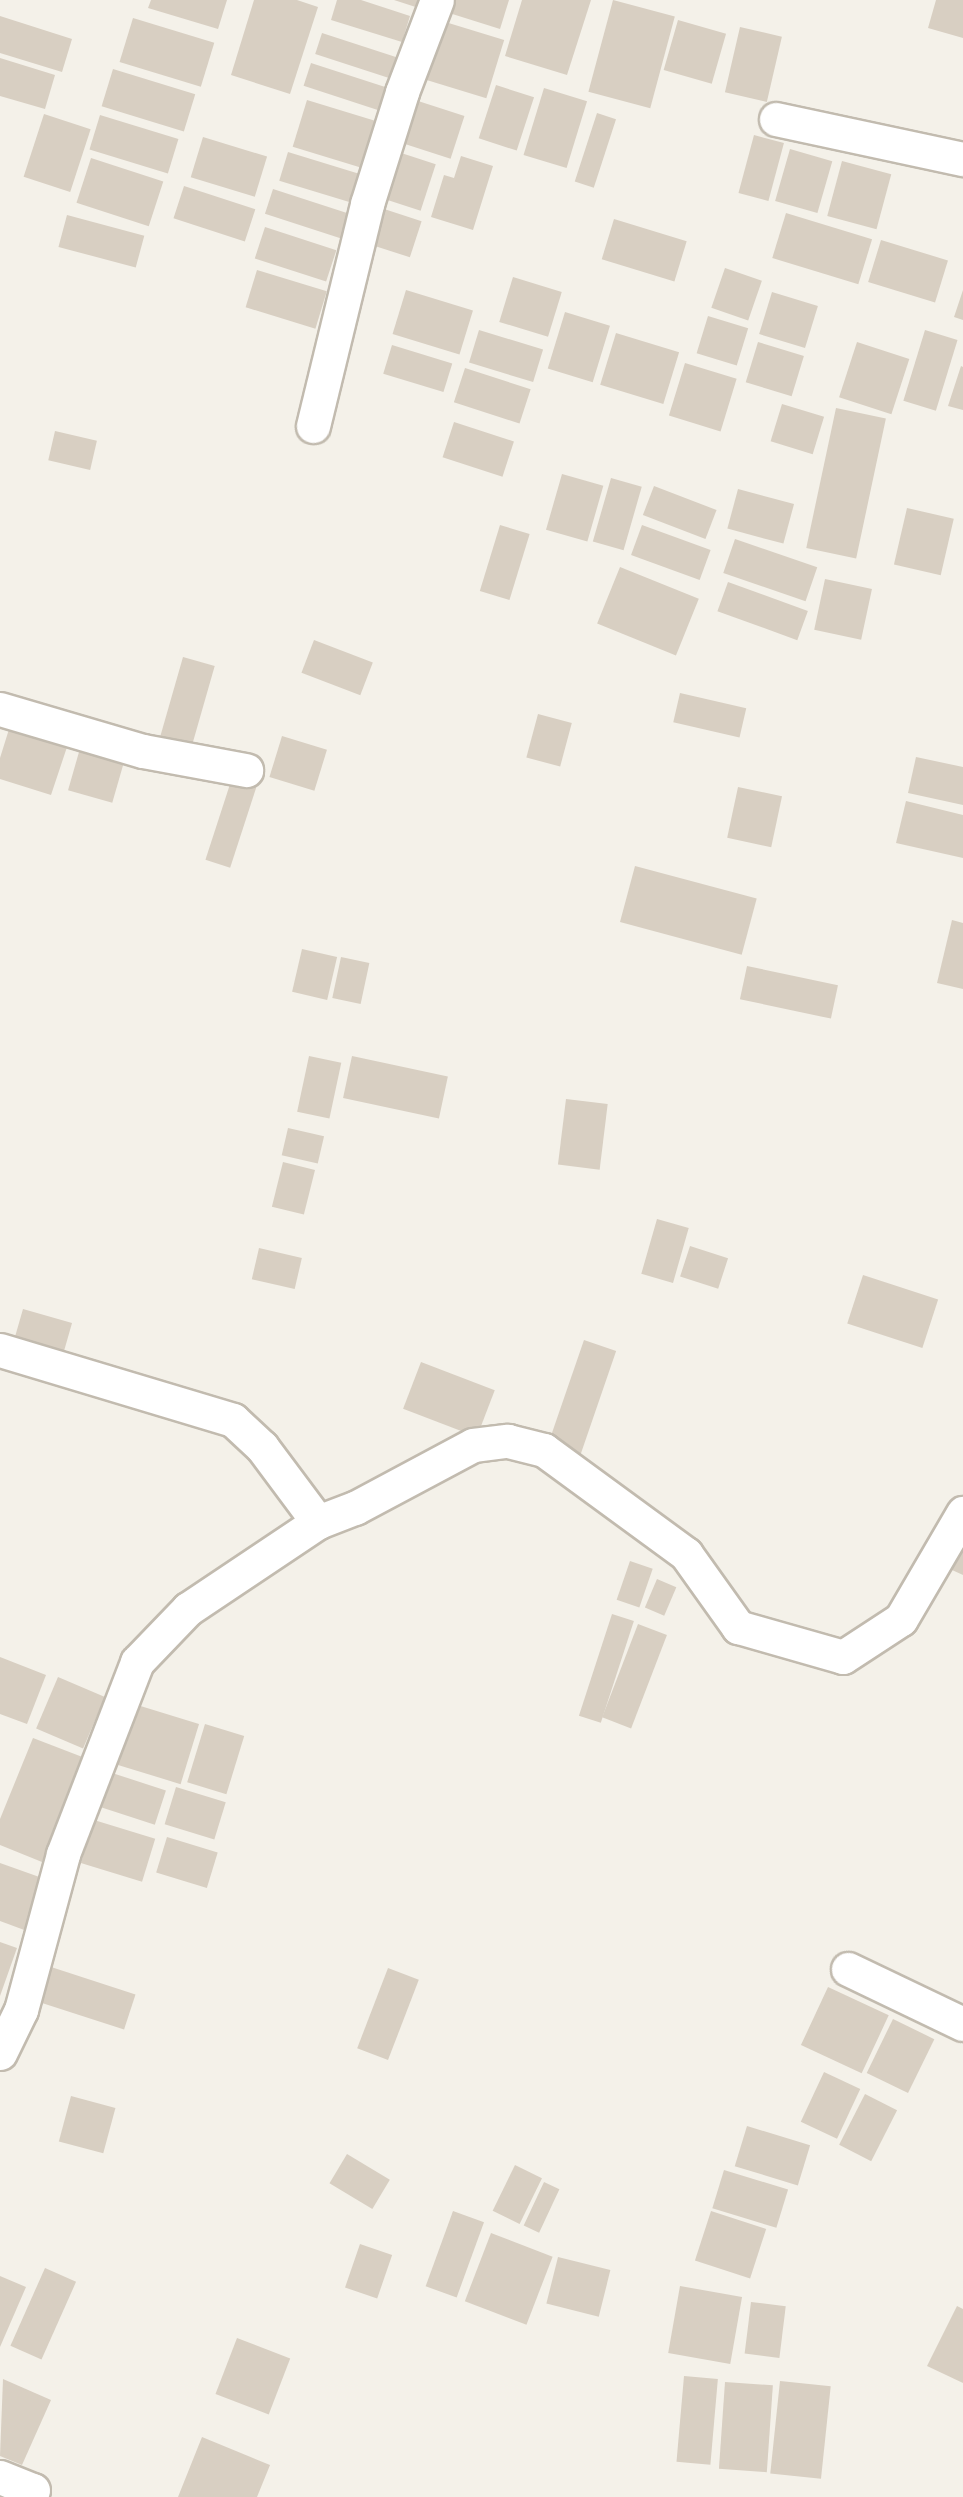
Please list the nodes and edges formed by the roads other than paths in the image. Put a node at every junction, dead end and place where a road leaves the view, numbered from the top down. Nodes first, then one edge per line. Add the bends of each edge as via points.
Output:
1 (437, 0) edge
2 (776, 119) dead end
3 (963, 159) edge
4 (313, 426) dead end
5 (0, 709) edge
6 (246, 770) dead end
7 (0, 1350) edge
8 (963, 1513) edge
9 (318, 1522) junction
10 (848, 1969) dead end
11 (963, 2024) edge
12 (0, 2052) edge
13 (0, 2477) edge
14 (39, 2495) edge

1 - 4 street via 402,92 367,204
2 - 3 street
5 - 6 street via 143,751
7 - 9 street via 233,1420 262,1447
8 - 9 street via 901,1619 843,1657 738,1627 686,1554 544,1450 508,1441 473,1445 355,1508
9 - 12 street via 188,1609 137,1662 63,1854 21,2010
10 - 11 street
13 - 14 street

